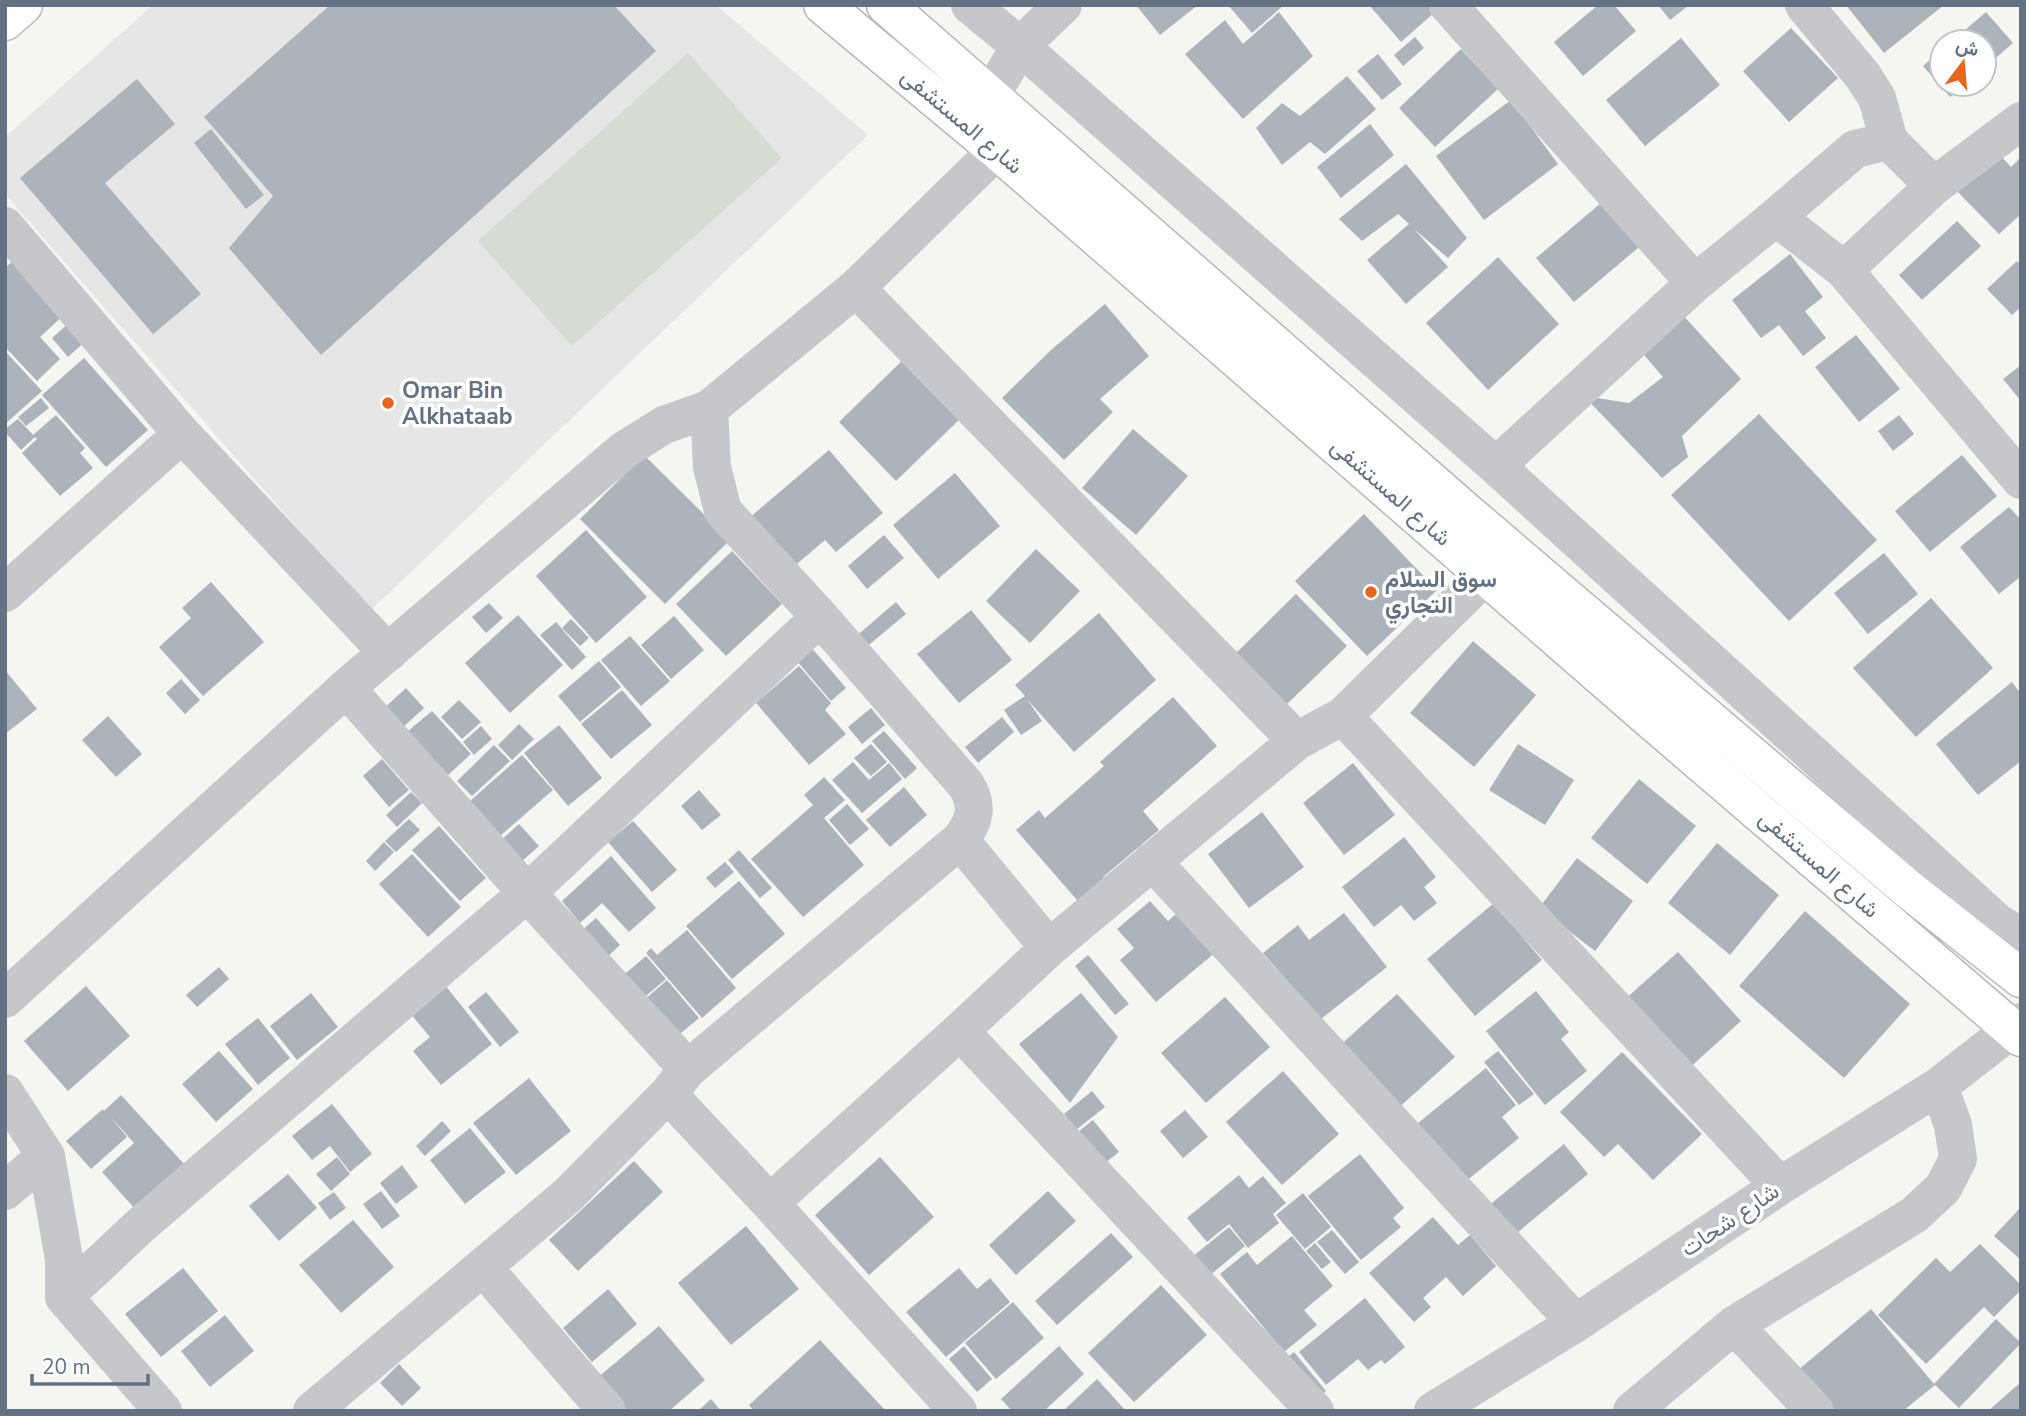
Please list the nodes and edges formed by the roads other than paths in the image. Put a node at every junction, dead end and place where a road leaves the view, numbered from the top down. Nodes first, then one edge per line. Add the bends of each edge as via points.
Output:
1 (23, 5) edge
2 (823, 5) edge
3 (886, 5) edge
4 (970, 5) edge
5 (1063, 5) edge
6 (1448, 5) edge
7 (1804, 5) edge
8 (5, 21) edge
9 (1020, 46) junction
10 (978, 110) junction
11 (2021, 121) edge
12 (1889, 141) junction
13 (997, 150) junction
14 (1934, 186) junction
15 (1776, 217) junction
16 (5, 226) edge
17 (1844, 270) junction
18 (1695, 283) junction
19 (856, 288) junction
20 (709, 409) junction
21 (182, 434) junction
22 (1496, 466) junction
23 (2021, 480) edge
24 (1486, 575) junction
25 (5, 593) edge
26 (820, 617) junction
27 (388, 653) junction
28 (346, 688) junction
29 (1343, 716) junction
30 (1297, 741) junction
31 (960, 840) junction
32 (1152, 861) junction
33 (527, 893) junction
34 (2021, 937) edge
35 (1049, 948) junction
36 (2021, 978) edge
37 (5, 999) edge
38 (2018, 1029) edge
39 (960, 1031) junction
40 (678, 1081) junction
41 (1939, 1086) junction
42 (5, 1093) edge
43 (46, 1156) junction
44 (1780, 1186) junction
45 (5, 1191) edge
46 (770, 1203) junction
47 (483, 1267) junction
48 (64, 1297) junction
49 (1576, 1323) junction
50 (1734, 1325) junction
51 (163, 1411) edge
52 (312, 1411) edge
53 (607, 1411) edge
54 (958, 1411) edge
55 (1315, 1411) edge
56 (1433, 1411) edge
57 (1632, 1411) edge
58 (1815, 1411) edge

1 - 8 main road
2 - 10 main road, شارع المستشفى
3 - 10 main road, شارع المستشفى
4 - 9 street
5 - 9 street
6 - 18 street
7 - 12 street via 1877,98
9 - 10 street
9 - 22 street
10 - 13 main road, شارع المستشفى
10 - 36 main road, شارع المستشفى via 1509,549 1908,889
11 - 14 street
12 - 14 street
12 - 15 street via 1855,149
13 - 19 street
13 - 24 main road, شارع المستشفى
14 - 17 street
15 - 17 street
15 - 18 street
16 - 21 street
17 - 23 street
18 - 22 street
19 - 20 street
19 - 30 street
20 - 26 street via 712,467 723,510
20 - 27 street via 664,425 624,450
21 - 25 street
21 - 27 street
22 - 34 street via 1997,922
24 - 29 street
24 - 38 main road, شارع المستشفى
26 - 31 street via 974,797 974,815
26 - 33 street
27 - 28 street
28 - 33 street
28 - 37 street
29 - 30 street
29 - 44 street
30 - 32 street
31 - 35 street
31 - 40 street
32 - 35 street
32 - 49 street
33 - 40 street
33 - 48 street via 142,1224
35 - 39 street
38 - 41 street, شارع شحات
39 - 46 street
39 - 55 street
40 - 46 street
40 - 47 street via 568,1195
41 - 44 street, شارع شحات
41 - 50 street via 1953,1125 1958,1159 1943,1188 1914,1215
42 - 43 street
43 - 45 street
43 - 48 street via 64,1259
44 - 49 street, شارع شحات
46 - 54 street
47 - 52 street
47 - 53 street
48 - 51 street
49 - 56 street, شارع شحات
50 - 57 street
50 - 58 street

